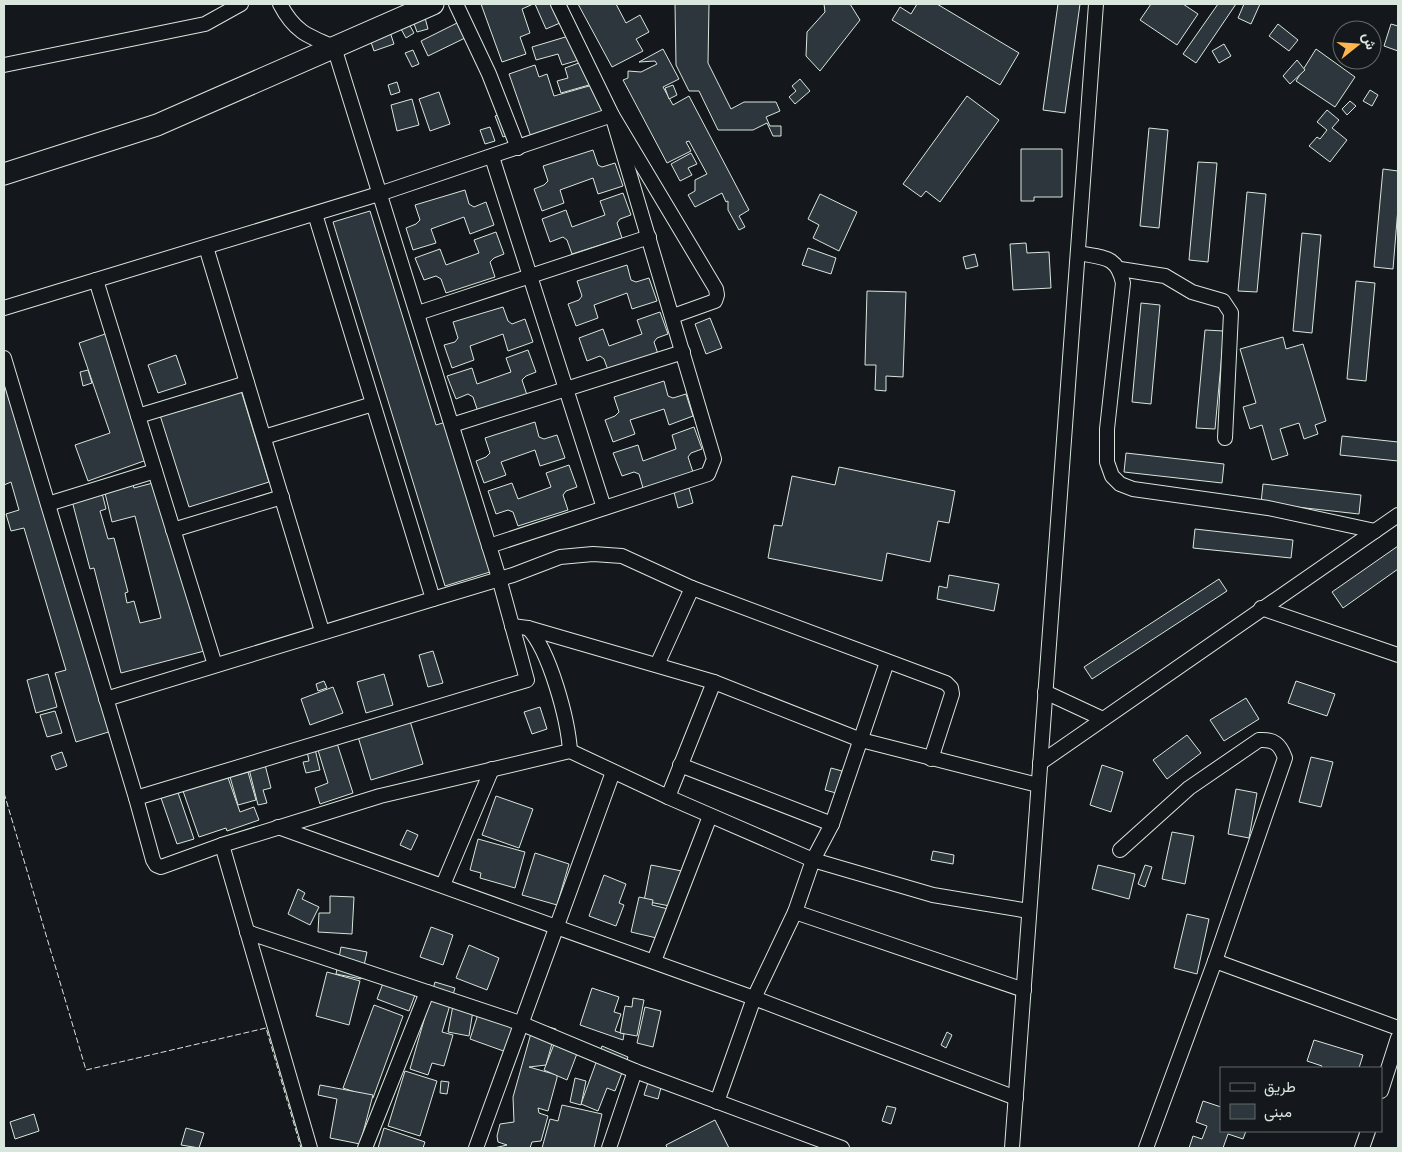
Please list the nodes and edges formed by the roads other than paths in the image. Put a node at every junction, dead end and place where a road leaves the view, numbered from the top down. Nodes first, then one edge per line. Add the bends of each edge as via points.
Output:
1 (241, 4) edge
2 (280, 4) edge
3 (433, 4) edge
4 (456, 4) edge
5 (558, 4) edge
6 (1096, 4) edge
7 (334, 47) junction
8 (4, 65) edge
9 (612, 115) junction
10 (518, 148) junction
11 (492, 157) junction
12 (4, 174) edge
13 (382, 194) junction
14 (315, 214) junction
15 (650, 237) junction
16 (206, 247) junction
17 (1078, 253) junction
18 (1120, 268) junction
19 (530, 277) junction
20 (96, 280) junction
21 (4, 308) edge
22 (418, 313) junction
23 (673, 316) junction
24 (683, 352) junction
25 (4, 358) edge
26 (247, 383) junction
27 (566, 389) junction
28 (373, 404) junction
29 (138, 416) junction
30 (452, 425) junction
31 (264, 437) junction
32 (1225, 438) dead end
33 (155, 471) junction
34 (282, 497) junction
35 (48, 504) junction
36 (604, 508) junction
37 (1398, 515) edge
38 (173, 530) junction
39 (1375, 531) junction
40 (489, 546) junction
41 (499, 578) junction
42 (692, 588) junction
43 (433, 599) junction
44 (1261, 608) junction
45 (512, 626) junction
46 (528, 628) junction
47 (322, 631) junction
48 (1398, 655) edge
49 (886, 662) junction
50 (215, 665) junction
51 (656, 665) junction
52 (714, 682) junction
53 (1045, 692) junction
54 (106, 699) junction
55 (1103, 719) junction
56 (860, 740) junction
57 (570, 751) junction
58 (931, 759) junction
59 (1040, 763) junction
60 (680, 765) junction
61 (492, 769) junction
62 (613, 772) junction
63 (1038, 785) junction
64 (668, 797) junction
65 (136, 798) junction
66 (710, 816) junction
67 (832, 824) junction
68 (278, 827) junction
69 (222, 845) junction
70 (1120, 850) dead end
71 (813, 860) junction
72 (443, 885) junction
73 (1029, 911) junction
74 (795, 912) junction
75 (556, 925) junction
76 (247, 932) junction
77 (654, 961) junction
78 (1215, 961) junction
79 (1024, 990) junction
80 (427, 992) junction
81 (754, 998) junction
82 (520, 1023) junction
83 (1398, 1028) edge
84 (1398, 1038) edge
85 (635, 1072) junction
86 (1382, 1088) edge
87 (1016, 1098) junction
88 (717, 1102) junction
89 (1368, 1132) edge
90 (310, 1148) edge
91 (365, 1148) edge
92 (476, 1148) edge
93 (609, 1148) edge
94 (842, 1148) edge
95 (1012, 1148) edge
96 (1146, 1148) edge
97 (1362, 1148) edge

1 - 8 street via 205,24
2 - 7 street via 305,35
3 - 7 main road
4 - 10 street via 489,74
5 - 9 street
6 - 17 street
7 - 12 main road via 157,125
7 - 13 street
9 - 10 street
9 - 15 street
9 - 23 street via 716,289 715,301
10 - 11 street
11 - 13 street
11 - 19 street
13 - 14 street
13 - 22 street
14 - 16 street
14 - 28 street
15 - 19 street
15 - 23 street
16 - 20 street
16 - 26 street
17 - 18 street via 1112,261
17 - 53 street
18 - 32 street via 1165,276 1192,292 1222,301 1231,313
18 - 39 street via 1123,283 1107,429 1107,462 1112,476 1120,484 1133,489 1268,508
19 - 22 street
19 - 27 street
20 - 21 street
20 - 29 street
22 - 30 street
23 - 24 street
24 - 27 street
24 - 36 street via 714,459 713,467 708,474
25 - 35 street
26 - 29 street
26 - 31 street
27 - 30 street
27 - 36 street
28 - 31 street
28 - 43 street
29 - 33 street
30 - 40 street
31 - 34 street
33 - 35 street
33 - 38 street
34 - 38 street
34 - 47 street
35 - 54 street
36 - 40 street
37 - 39 street
38 - 50 street
39 - 44 street
40 - 41 street
41 - 42 street via 560,557 593,554 622,556
41 - 43 street
41 - 45 street
42 - 49 street
42 - 51 street
43 - 47 street
44 - 48 street
44 - 55 street
45 - 46 street
45 - 65 street via 526,680
46 - 51 street
46 - 57 street via 547,658 570,738
47 - 50 street
49 - 56 street
49 - 58 street via 946,683 951,688 952,694
50 - 54 street
51 - 52 street
52 - 56 street
52 - 60 street
53 - 55 street
53 - 59 street
54 - 65 street
55 - 59 street
56 - 58 street
56 - 67 street
57 - 61 street
57 - 62 street
58 - 63 street
59 - 63 street
60 - 64 street
60 - 67 street
61 - 68 street via 380,796
61 - 72 street
62 - 64 street
62 - 75 street
63 - 73 street
64 - 66 street
65 - 69 street via 156,866
66 - 71 street
66 - 77 street
67 - 71 street
68 - 69 street
68 - 72 street
69 - 76 street
70 - 78 street via 1189,788 1259,740 1276,742 1282,749 1285,758
71 - 73 street via 932,895
71 - 74 street
72 - 75 street
73 - 79 street
74 - 79 street
74 - 81 street
75 - 77 street
75 - 82 street
76 - 80 street
76 - 90 street
77 - 81 street
78 - 83 street
78 - 96 street
79 - 87 street
80 - 82 street
80 - 91 street
81 - 87 street
81 - 88 street
82 - 85 street
82 - 92 street
84 - 86 street
85 - 88 street
85 - 93 street
87 - 95 street
88 - 94 street
89 - 97 street

